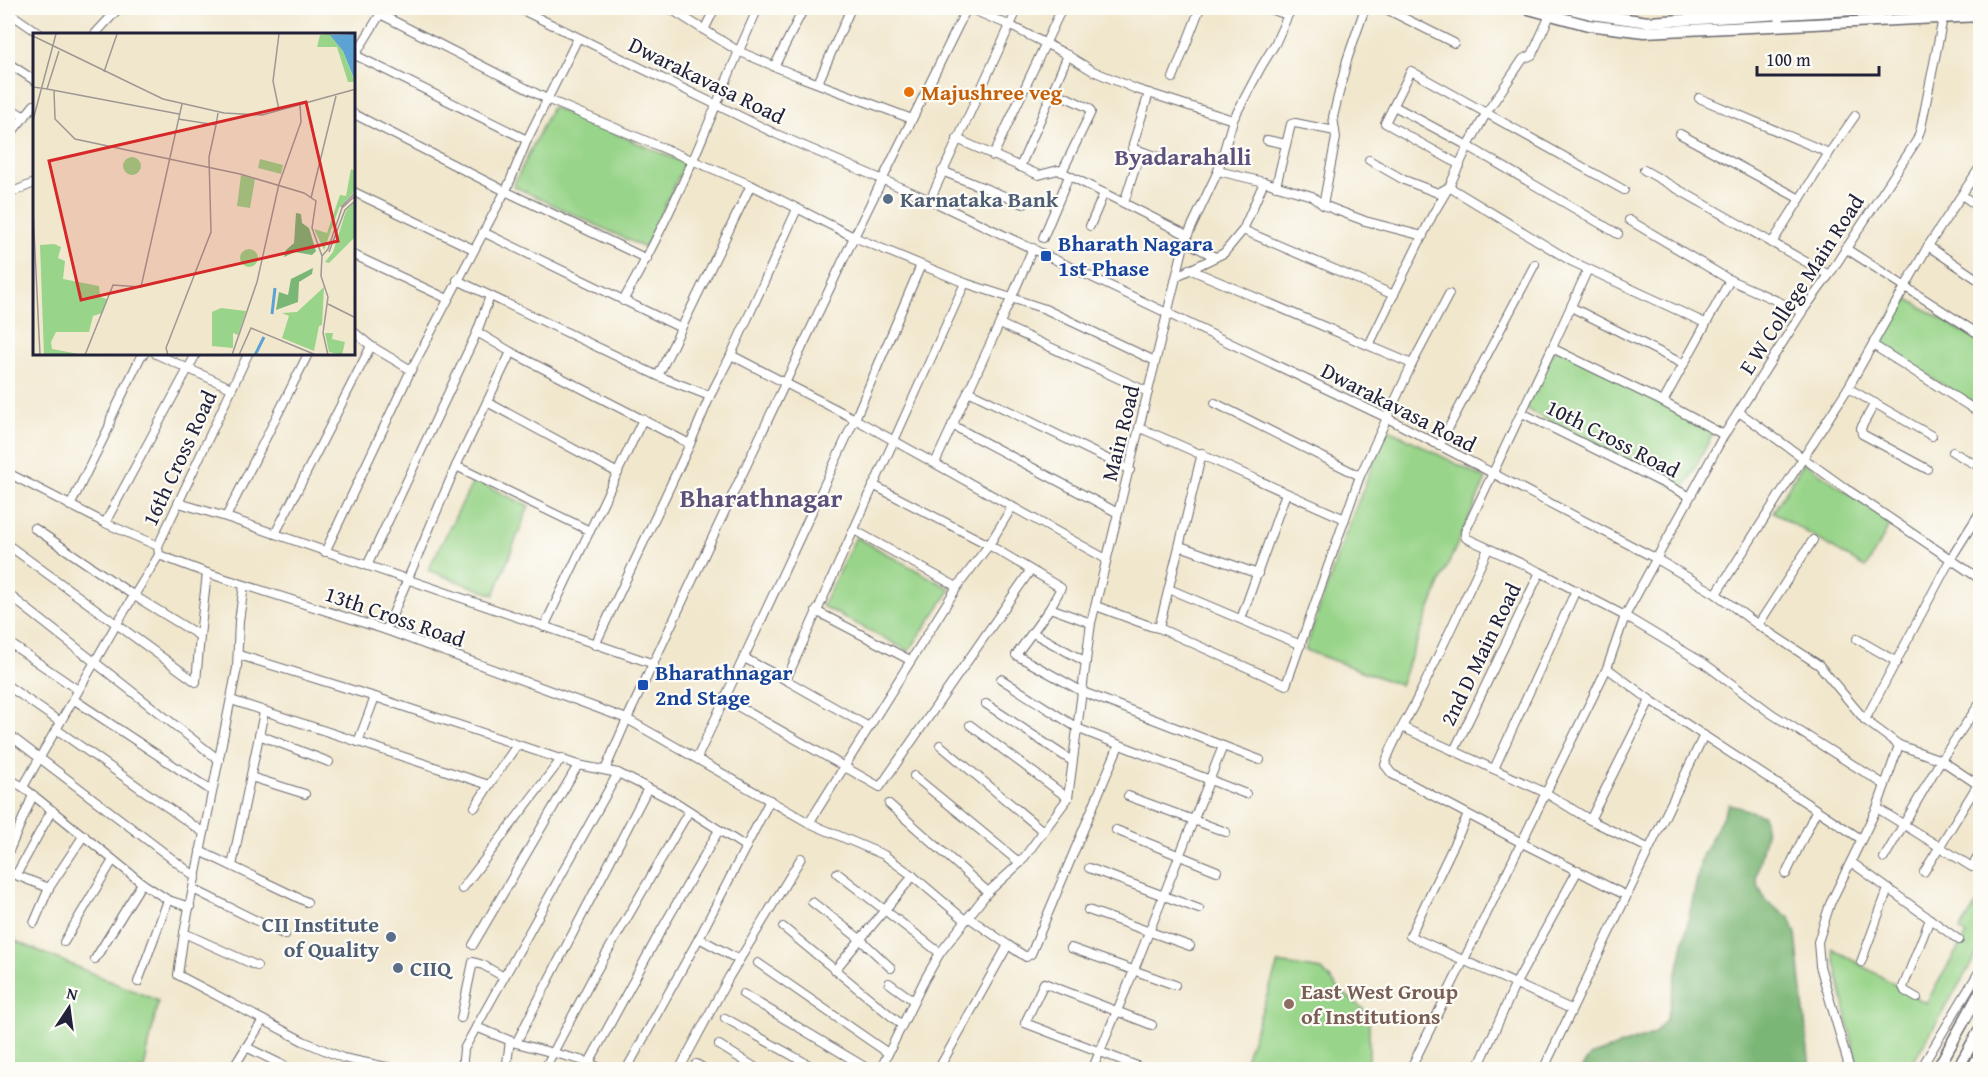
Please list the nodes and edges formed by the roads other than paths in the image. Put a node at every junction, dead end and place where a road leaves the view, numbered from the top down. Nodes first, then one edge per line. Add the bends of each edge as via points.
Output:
1 (119, 8) edge
2 (518, 8) edge
3 (669, 8) edge
4 (715, 8) edge
5 (758, 8) edge
6 (804, 8) edge
7 (851, 8) edge
8 (967, 8) edge
9 (1018, 8) edge
10 (1062, 8) edge
11 (1200, 8) edge
12 (1266, 8) edge
13 (1365, 8) edge
14 (1384, 8) edge
15 (1525, 8) edge
16 (1568, 8) edge
17 (1887, 8) edge
18 (382, 11) edge
19 (1290, 11) edge
20 (1781, 11) edge
21 (8, 12) edge
22 (1945, 13) edge
23 (1550, 15) junction
24 (1980, 16) edge
25 (1010, 25) junction
26 (1779, 26) junction
27 (704, 30) junction
28 (39, 33) edge
29 (96, 33) edge
30 (578, 38) junction
31 (1044, 43) junction
32 (1454, 43) dead end
33 (738, 51) junction
34 (356, 54) edge
35 (356, 56) edge
36 (1068, 56) junction
37 (8, 63) edge
38 (774, 67) junction
39 (1173, 78) dead end
40 (33, 79) edge
41 (818, 83) junction
42 (1053, 91) junction
43 (1149, 93) junction
44 (1699, 98) dead end
45 (549, 100) junction
46 (715, 105) junction
47 (33, 106) edge
48 (1394, 106) junction
49 (8, 107) edge
50 (1487, 112) junction
51 (356, 115) edge
52 (1855, 116) dead end
53 (25, 117) junction
54 (912, 119) junction
55 (1233, 120) junction
56 (1335, 131) junction
57 (1680, 134) dead end
58 (8, 136) edge
59 (957, 139) junction
60 (527, 140) junction
61 (1267, 140) dead end
62 (1286, 144) junction
63 (1468, 146) junction
64 (1132, 148) junction
65 (1829, 153) junction
66 (993, 156) junction
67 (1369, 160) dead end
68 (693, 161) junction
69 (1171, 161) dead end
70 (1460, 165) junction
71 (1020, 167) junction
72 (1644, 170) dead end
73 (1978, 170) dead end
74 (942, 171) junction
75 (1218, 171) junction
76 (1066, 174) junction
77 (883, 179) junction
78 (1264, 182) junction
79 (33, 183) edge
80 (751, 185) junction
81 (1276, 186) junction
82 (1449, 187) junction
83 (1624, 190) dead end
84 (505, 191) junction
85 (356, 193) edge
86 (1104, 193) junction
87 (8, 194) edge
88 (1962, 195) junction
89 (1800, 199) junction
90 (930, 200) junction
91 (1124, 203) junction
92 (1024, 204) dead end
93 (1323, 205) junction
94 (1980, 208) edge
95 (797, 209) junction
96 (1629, 220) dead end
97 (1090, 226) dead end
98 (1243, 230) junction
99 (483, 232) junction
100 (1618, 234) dead end
101 (1423, 236) junction
102 (854, 237) junction
103 (1042, 238) dead end
104 (1186, 238) junction
105 (1772, 243) junction
106 (1928, 246) junction
107 (1033, 248) junction
108 (1845, 248) junction
109 (473, 249) junction
110 (356, 256) edge
111 (1215, 257) junction
112 (647, 259) junction
113 (1535, 264) dead end
114 (921, 265) junction
115 (1189, 269) junction
116 (1587, 269) junction
117 (1829, 275) junction
118 (1178, 276) junction
119 (457, 280) junction
120 (1730, 280) junction
121 (1980, 281) edge
122 (965, 283) junction
123 (1905, 286) junction
124 (1449, 294) dead end
125 (1394, 295) junction
126 (490, 296) junction
127 (448, 299) junction
128 (1011, 299) junction
129 (623, 301) junction
130 (1571, 307) junction
131 (1802, 312) junction
132 (1167, 315) junction
133 (1705, 323) junction
134 (1000, 324) junction
135 (681, 328) junction
136 (477, 332) junction
137 (356, 334) edge
138 (1980, 335) edge
139 (1369, 345) junction
140 (1873, 345) junction
141 (371, 346) junction
142 (1552, 348) junction
143 (511, 352) junction
144 (731, 355) junction
145 (141, 356) edge
146 (161, 356) edge
147 (195, 356) edge
148 (247, 356) edge
149 (307, 356) edge
150 (1155, 361) junction
151 (1412, 364) junction
152 (1683, 364) junction
153 (189, 368) junction
154 (411, 370) junction
155 (658, 376) junction
156 (786, 383) junction
157 (231, 388) junction
158 (1848, 388) junction
159 (968, 391) junction
160 (1148, 392) junction
161 (710, 396) junction
162 (486, 402) junction
163 (1663, 402) junction
164 (1215, 403) dead end
165 (1875, 404) junction
166 (1739, 412) junction
167 (1522, 413) junction
168 (1980, 413) edge
169 (1386, 418) junction
170 (643, 419) junction
171 (855, 419) junction
172 (952, 425) junction
173 (1140, 428) junction
174 (1724, 435) junction
175 (1932, 435) dead end
176 (893, 440) junction
177 (690, 444) junction
178 (1439, 446) junction
179 (1953, 452) dead end
180 (1202, 453) junction
181 (1803, 458) junction
182 (935, 463) junction
183 (456, 466) junction
184 (1980, 466) edge
185 (1927, 469) dead end
186 (1130, 470) junction
187 (8, 472) edge
188 (618, 473) junction
189 (1492, 474) junction
190 (1360, 476) junction
191 (873, 485) junction
192 (1286, 493) junction
193 (1689, 496) junction
194 (179, 503) junction
195 (70, 506) junction
196 (1012, 507) junction
197 (1980, 512) edge
198 (1118, 513) junction
199 (226, 517) junction
200 (1346, 519) junction
201 (105, 523) junction
202 (34, 528) dead end
203 (854, 530) junction
204 (590, 531) junction
205 (275, 534) junction
206 (1813, 540) dead end
207 (8, 545) edge
208 (989, 545) junction
209 (1180, 546) junction
210 (1488, 549) junction
211 (159, 551) junction
212 (325, 552) junction
213 (1655, 558) junction
214 (1106, 559) junction
215 (1950, 560) junction
216 (367, 566) junction
217 (1030, 571) junction
218 (1539, 572) junction
219 (207, 573) junction
220 (1258, 574) junction
221 (1980, 579) edge
222 (409, 580) junction
223 (244, 585) junction
224 (957, 587) junction
225 (1170, 589) junction
226 (1576, 590) junction
227 (8, 594) edge
228 (1716, 594) junction
229 (133, 595) junction
230 (1096, 606) junction
231 (1050, 608) junction
232 (816, 611) junction
233 (1625, 616) junction
234 (1241, 619) junction
235 (1091, 623) junction
236 (116, 625) junction
237 (1758, 625) junction
238 (544, 627) junction
239 (1159, 628) junction
240 (386, 630) junction
241 (1033, 633) junction
242 (200, 636) junction
243 (1857, 639) dead end
244 (8, 642) edge
245 (595, 645) junction
246 (1301, 645) junction
247 (239, 655) junction
248 (744, 658) junction
249 (910, 660) junction
250 (95, 661) junction
251 (1086, 662) junction
252 (1897, 662) junction
253 (654, 664) junction
254 (1607, 668) junction
255 (1001, 679) dead end
256 (786, 680) junction
257 (8, 686) edge
258 (78, 690) junction
259 (1083, 692) junction
260 (375, 697) junction
261 (73, 699) junction
262 (725, 699) junction
263 (231, 700) junction
264 (1650, 700) junction
265 (1980, 702) edge
266 (986, 704) dead end
267 (264, 712) junction
268 (627, 719) junction
269 (1865, 720) junction
270 (58, 725) junction
271 (970, 725) dead end
272 (869, 727) junction
273 (1404, 728) junction
274 (1079, 729) junction
275 (8, 734) edge
276 (259, 735) junction
277 (1704, 735) junction
278 (358, 742) junction
279 (940, 744) dead end
280 (517, 745) junction
281 (1119, 745) junction
282 (1899, 745) junction
283 (1222, 746) junction
284 (1454, 751) junction
285 (39, 757) junction
286 (562, 758) junction
287 (697, 759) junction
288 (219, 760) junction
289 (1260, 760) dead end
290 (1941, 760) junction
291 (1072, 761) junction
292 (329, 762) dead end
293 (578, 765) junction
294 (846, 766) junction
295 (1494, 769) junction
296 (605, 771) junction
297 (618, 772) junction
298 (914, 776) dead end
299 (251, 777) junction
300 (8, 778) edge
301 (1209, 781) junction
302 (489, 785) junction
303 (1885, 785) junction
304 (1979, 785) edge
305 (22, 787) junction
306 (648, 788) junction
307 (212, 791) junction
308 (1546, 793) junction
309 (305, 794) dead end
310 (1246, 794) dead end
311 (33, 795) junction
312 (1128, 796) dead end
313 (1068, 798) junction
314 (770, 800) junction
315 (889, 804) dead end
316 (475, 807) dead end
317 (1877, 808) junction
318 (52, 810) junction
319 (689, 811) junction
320 (1815, 811) junction
321 (1468, 815) junction
322 (1194, 819) junction
323 (1590, 820) junction
324 (809, 823) junction
325 (1903, 824) junction
326 (719, 830) junction
327 (1116, 830) dead end
328 (1043, 831) junction
329 (1226, 832) dead end
330 (204, 833) junction
331 (84, 835) junction
332 (1861, 839) junction
333 (1522, 843) junction
334 (1939, 846) junction
335 (746, 847) junction
336 (1648, 848) junction
337 (200, 851) junction
338 (8, 853) edge
339 (1980, 853) edge
340 (1179, 856) junction
341 (801, 858) dead end
342 (1884, 858) dead end
343 (113, 860) junction
344 (1851, 862) junction
345 (1020, 863) junction
346 (232, 866) junction
347 (1089, 868) dead end
348 (1578, 870) junction
349 (1216, 871) dead end
350 (1924, 872) dead end
351 (12, 873) edge
352 (837, 873) dead end
353 (1786, 874) dead end
354 (913, 876) junction
355 (196, 877) junction
356 (142, 883) junction
357 (49, 888) junction
358 (193, 889) junction
359 (462, 889) dead end
360 (1888, 889) junction
361 (988, 892) junction
362 (1164, 895) junction
363 (1625, 895) junction
364 (168, 900) junction
365 (307, 902) dead end
366 (812, 902) dead end
367 (190, 907) junction
368 (1199, 909) dead end
369 (885, 910) junction
370 (1088, 910) dead end
371 (966, 919) junction
372 (1930, 919) junction
373 (34, 923) dead end
374 (783, 927) dead end
375 (1149, 931) junction
376 (184, 933) junction
377 (285, 935) dead end
378 (699, 938) junction
379 (860, 939) junction
380 (1959, 940) dead end
381 (64, 942) dead end
382 (473, 945) dead end
383 (1008, 945) junction
384 (1190, 946) dead end
385 (1071, 948) dead end
386 (940, 953) junction
387 (95, 959) dead end
388 (740, 960) junction
389 (1464, 960) junction
390 (1861, 962) dead end
391 (758, 963) dead end
392 (257, 966) dead end
393 (891, 968) dead end
394 (1135, 969) junction
395 (835, 970) junction
396 (1980, 970) edge
397 (504, 977) junction
398 (138, 982) dead end
399 (889, 983) dead end
400 (1516, 983) junction
401 (1175, 985) dead end
402 (1980, 992) edge
403 (743, 994) dead end
404 (1917, 998) dead end
405 (914, 1001) junction
406 (1571, 1009) junction
407 (1117, 1011) junction
408 (461, 1018) dead end
409 (725, 1018) dead end
410 (263, 1020) junction
411 (902, 1025) junction
412 (1152, 1025) dead end
413 (476, 1027) junction
414 (1980, 1029) edge
415 (513, 1042) junction
416 (719, 1045) dead end
417 (246, 1047) junction
418 (1980, 1052) edge
419 (888, 1053) junction
420 (1099, 1053) junction
421 (553, 1054) junction
422 (696, 1064) dead end
423 (587, 1066) edge
424 (1137, 1066) dead end
425 (232, 1070) edge
426 (293, 1070) edge
427 (401, 1070) edge
428 (462, 1070) edge
429 (506, 1070) edge
430 (544, 1070) edge
431 (603, 1070) edge
432 (626, 1070) edge
433 (679, 1070) edge
434 (707, 1070) edge
435 (759, 1070) edge
436 (818, 1070) edge
437 (870, 1070) edge
438 (880, 1070) edge
439 (935, 1070) edge
440 (1092, 1070) edge
441 (1410, 1070) edge
442 (1477, 1070) edge
443 (1543, 1070) edge
444 (1850, 1070) edge
445 (1920, 1070) edge
446 (1937, 1070) edge
447 (1957, 1070) edge
448 (1971, 1070) edge

1 - 29 street
2 - 30 street, Dwarakavasa Road
3 - 27 street
4 - 27 street
5 - 33 street
6 - 38 street
7 - 41 street
8 - 25 street
8 - 54 street
9 - 25 street
10 - 31 street
11 - 39 street
12 - 19 street
13 - 56 street via 1338,96 1333,117
14 - 32 street
15 - 23 main road
16 - 20 main road via 1648,22
17 - 20 main road
18 - 34 street
18 - 45 street
19 - 55 street, Main Road
20 - 26 street
21 - 28 street
22 - 24 main road
22 - 26 main road
22 - 108 street, E W College Main Road via 1917,141
23 - 26 main road via 1633,32
23 - 50 street via 1532,55 1523,59
25 - 31 street
25 - 59 street
27 - 33 street
30 - 45 street
30 - 46 street, Dwarakavasa Road
31 - 36 street
31 - 66 street
33 - 38 street
33 - 46 street
35 - 60 street
36 - 42 street
36 - 43 street via 1093,71
37 - 40 street
38 - 41 street
41 - 54 street
42 - 71 street
42 - 76 street via 1090,112
43 - 55 street
43 - 64 street
44 - 65 street
45 - 60 street
45 - 68 street
46 - 68 street
46 - 77 street, Dwarakavasa Road
47 - 53 street
48 - 50 street via 1411,71
48 - 63 street
48 - 70 street via 1385,123
49 - 53 street
50 - 63 street
50 - 83 street
51 - 84 street
52 - 65 street
53 - 58 street
54 - 77 street
55 - 75 street, Main Road
56 - 62 street via 1292,123
56 - 93 street
57 - 89 street
59 - 66 street
59 - 74 street
60 - 84 street
61 - 62 street
62 - 81 street
63 - 70 street
63 - 100 street
64 - 69 street
64 - 91 street via 1137,162
65 - 89 street
66 - 71 street
67 - 82 street via 1438,193
68 - 80 street
68 - 112 street
70 - 82 street
71 - 76 street via 1039,175 1058,170
72 - 105 street
73 - 88 street
74 - 90 street
74 - 92 street
75 - 78 street
75 - 104 street, Main Road
76 - 86 street
76 - 103 street
77 - 90 street, Dwarakavasa Road
77 - 102 street
78 - 81 street
78 - 98 street
79 - 87 street
80 - 95 street
80 - 135 street
81 - 93 street via 1312,196
82 - 101 street
82 - 116 street
84 - 99 street
84 - 112 street
85 - 109 street
86 - 91 street
86 - 97 street
88 - 94 street
88 - 106 street
89 - 105 street
90 - 107 street, Dwarakavasa Road
91 - 104 street
93 - 101 street
95 - 102 street
95 - 144 street
96 - 120 street
98 - 111 street via 1224,253
98 - 125 street
99 - 109 street
99 - 129 street
101 - 125 street
102 - 114 street
102 - 156 street
104 - 111 street
104 - 118 street, Main Road
105 - 117 street
106 - 121 street
106 - 123 street
107 - 128 street
107 - 132 street, Dwarakavasa Road
108 - 117 street, E W College Main Road
108 - 123 street
109 - 119 street
110 - 127 street
111 - 115 street
112 - 129 street
113 - 178 street
114 - 122 street
114 - 171 street
115 - 118 street
115 - 139 street
116 - 130 street
116 - 133 street
117 - 131 street, E W College Main Road
118 - 132 street, Main Road
119 - 126 street
119 - 127 street
120 - 131 street
120 - 133 street
122 - 128 street
122 - 176 street
123 - 138 street
123 - 140 street
124 - 151 street
125 - 139 street
126 - 136 street
126 - 155 street
127 - 154 street
128 - 134 street
128 - 150 street via 1045,309
129 - 135 street
130 - 142 street
130 - 152 street
131 - 166 street, E W College Main Road
132 - 150 street, Main Road
132 - 169 street, Dwarakavasa Road
133 - 152 street
134 - 159 street
134 - 160 street
135 - 155 street
136 - 143 street
136 - 216 street
137 - 141 street
139 - 151 street
140 - 158 street
140 - 168 street
141 - 154 street
141 - 205 street
142 - 163 street
142 - 167 street
143 - 162 street
143 - 170 street
144 - 156 street
144 - 161 street
145 - 195 street
146 - 153 street
147 - 153 street
148 - 157 street, 16th Cross Road
149 - 199 street
150 - 160 street, Main Road
151 - 169 street
152 - 163 street
153 - 157 street
153 - 201 street
154 - 212 street
155 - 161 street
156 - 171 street
156 - 253 street
157 - 194 street, 16th Cross Road
158 - 165 street
158 - 181 street
159 - 172 street
159 - 186 street
160 - 173 street, Main Road
161 - 177 street
162 - 183 street
162 - 188 street
163 - 174 street
164 - 190 street
165 - 175 street
165 - 185 street via 1862,434
166 - 174 street, E W College Main Road
166 - 181 street
167 - 189 street
167 - 193 street, 10th Cross Road
169 - 178 street, Dwarakavasa Road
169 - 190 street
170 - 177 street
170 - 188 street
171 - 176 street
171 - 248 street
172 - 182 street
172 - 198 street
173 - 180 street
173 - 186 street, Main Road
174 - 193 street, E W College Main Road
176 - 182 street
176 - 191 street
177 - 245 street
178 - 189 street, Dwarakavasa Road
179 - 184 street
180 - 192 street
180 - 209 street
181 - 215 street
181 - 228 street
182 - 196 street
183 - 204 street
183 - 222 street
186 - 198 street, Main Road
187 - 195 street, 13th Cross Road
188 - 204 street
189 - 210 street via 1465,532 1466,538
189 - 213 street, Dwarakavasa Road
190 - 200 street
191 - 203 street
191 - 208 street
192 - 200 street
192 - 220 street
193 - 213 street, E W College Main Road
194 - 199 street
194 - 211 street, 16th Cross Road
195 - 201 street, 13th Cross Road
196 - 208 street
196 - 214 street
197 - 215 street
198 - 214 street, Main Road
199 - 205 street
200 - 246 street
201 - 211 street, 13th Cross Road
202 - 229 street
203 - 224 street
203 - 232 street
204 - 238 street
205 - 212 street
206 - 237 street
207 - 236 street
208 - 217 street
208 - 224 street
209 - 220 street
209 - 225 street
210 - 218 street
210 - 273 street
211 - 219 street, 13th Cross Road
211 - 229 street, 16th Cross Road
212 - 216 street
213 - 228 street, Dwarakavasa Road
213 - 233 street, E W College Main Road
214 - 230 street, Main Road
215 - 221 street
215 - 252 street
216 - 222 street
217 - 231 street via 1061,588
217 - 294 street via 880,787
218 - 226 street
218 - 284 street, 2nd D Main Road
219 - 223 street, 13th Cross Road
219 - 242 street
220 - 234 street
222 - 238 street
222 - 240 street
223 - 240 street, 13th Cross Road
223 - 247 street
224 - 249 street
225 - 234 street
225 - 239 street
226 - 233 street
226 - 295 street
227 - 250 street
228 - 237 street, Dwarakavasa Road
229 - 236 street, 16th Cross Road
229 - 242 street
230 - 235 street, Main Road
230 - 239 street
231 - 235 street
231 - 241 street
232 - 249 street
232 - 256 street
233 - 254 street, E W College Main Road
233 - 303 street via 1705,664 1772,714
234 - 246 street
235 - 251 street, Main Road
236 - 242 street via 196,682
236 - 250 street, 16th Cross Road
237 - 269 street, Dwarakavasa Road via 1819,665
238 - 245 street
239 - 246 street via 1286,685
240 - 268 street, 13th Cross Road
241 - 251 street
241 - 259 street via 1016,655
243 - 252 street
244 - 258 street
245 - 253 street
247 - 260 street
247 - 263 street
248 - 256 street
248 - 262 street
249 - 272 street
250 - 258 street, 16th Cross Road
250 - 288 street
251 - 259 street, Main Road
252 - 269 street
253 - 268 street
254 - 264 street
254 - 308 street, E W College Main Road
255 - 274 street
256 - 272 street
257 - 270 street
258 - 261 street, 16th Cross Road
259 - 274 street, Main Road
259 - 283 street
260 - 278 street
260 - 280 street
261 - 270 street, 16th Cross Road
261 - 307 street
262 - 287 street
262 - 294 street
263 - 267 street
263 - 288 street
264 - 277 street
264 - 323 street
265 - 290 street
266 - 291 street
267 - 276 street
267 - 278 street
268 - 287 street, 13th Cross Road
268 - 296 street
269 - 282 street, Dwarakavasa Road
270 - 285 street, 16th Cross Road
270 - 330 street
271 - 313 street
272 - 294 street
273 - 284 street
273 - 321 street via 1385,765 1392,774
274 - 281 street
274 - 291 street, Main Road
275 - 285 street
276 - 292 street
276 - 299 street
277 - 320 street
277 - 336 street
278 - 302 street
279 - 328 street
280 - 286 street
280 - 302 street
281 - 301 street
281 - 383 street, 13th Cross Road via 1031,954 1026,957
282 - 290 street, Dwarakavasa Road
282 - 303 street
283 - 289 street
283 - 301 street
284 - 295 street
285 - 305 street, 16th Cross Road
285 - 355 street
286 - 293 street
286 - 359 street
287 - 314 street, 13th Cross Road
288 - 307 street
290 - 304 street, Dwarakavasa Road
290 - 325 street
291 - 313 street, Main Road
293 - 296 street
293 - 382 street
294 - 324 street
295 - 308 street
296 - 297 street
297 - 306 street
297 - 397 street
298 - 345 street
299 - 309 street
299 - 346 street
300 - 305 street
301 - 310 street
301 - 322 street
302 - 316 street
303 - 317 street
304 - 334 street
305 - 311 street
306 - 319 street
306 - 415 street
307 - 330 street
308 - 323 street
308 - 333 street, E W College Main Road
311 - 318 street
311 - 338 street
312 - 322 street
313 - 328 street
314 - 324 street, 13th Cross Road
314 - 335 street
315 - 361 street
317 - 325 street
317 - 332 street
318 - 331 street
318 - 351 street
319 - 326 street
319 - 421 street
320 - 332 street
320 - 353 street
321 - 333 street
321 - 389 street via 1410,936
322 - 329 street
322 - 340 street
323 - 336 street
324 - 354 street, 13th Cross Road via 875,850
325 - 334 street
325 - 342 street
326 - 335 street
326 - 423 street
327 - 340 street
328 - 345 street
330 - 337 street
331 - 343 street
331 - 357 street
332 - 344 street
333 - 348 street
333 - 389 street, E W College Main Road
334 - 339 street via 1972,867
334 - 350 street
335 - 378 street
336 - 363 street
337 - 346 street
337 - 355 street
340 - 349 street
340 - 362 street
341 - 388 street
343 - 356 street
343 - 381 street
344 - 360 street
344 - 444 street via 1830,904 1818,942 1820,966
345 - 361 street
346 - 365 street
347 - 362 street
348 - 363 street
348 - 400 street
351 - 357 street
352 - 369 street
354 - 369 street
354 - 371 street, 13th Cross Road
355 - 358 street
356 - 364 street
356 - 387 street
357 - 373 street
358 - 367 street
358 - 377 street
360 - 372 street
360 - 390 street
361 - 371 street
362 - 368 street
362 - 375 street
363 - 406 street
364 - 367 street
364 - 398 street
366 - 379 street
367 - 376 street
369 - 379 street
369 - 386 street
370 - 375 street
371 - 383 street, 13th Cross Road
371 - 386 street
372 - 380 street
372 - 404 street via 1903,983 1905,991
374 - 395 street
375 - 384 street
375 - 394 street
376 - 392 street
376 - 410 street via 178,975
378 - 388 street
378 - 432 street
379 - 393 street
379 - 395 street
383 - 439 street
385 - 394 street
386 - 405 street
388 - 433 street
389 - 400 street
389 - 441 street, E W College Main Road
391 - 419 street
394 - 401 street
394 - 407 street
395 - 411 street
396 - 445 street
397 - 408 street via 473,962
397 - 413 street
399 - 405 street
400 - 406 street
400 - 442 street
402 - 446 main road
403 - 437 street
405 - 411 street
406 - 443 street
407 - 412 street
407 - 420 street
407 - 420 street via 1044,983 1025,1023
409 - 436 street
410 - 417 street
410 - 427 street via 343,1058
411 - 419 street
413 - 415 street
413 - 428 street via 464,1049
414 - 447 main road
415 - 421 street
415 - 429 street
416 - 435 street
417 - 425 street
417 - 426 street
418 - 448 street
419 - 438 street
420 - 424 street
420 - 440 street
421 - 423 street
421 - 430 street
422 - 434 street
423 - 431 street

